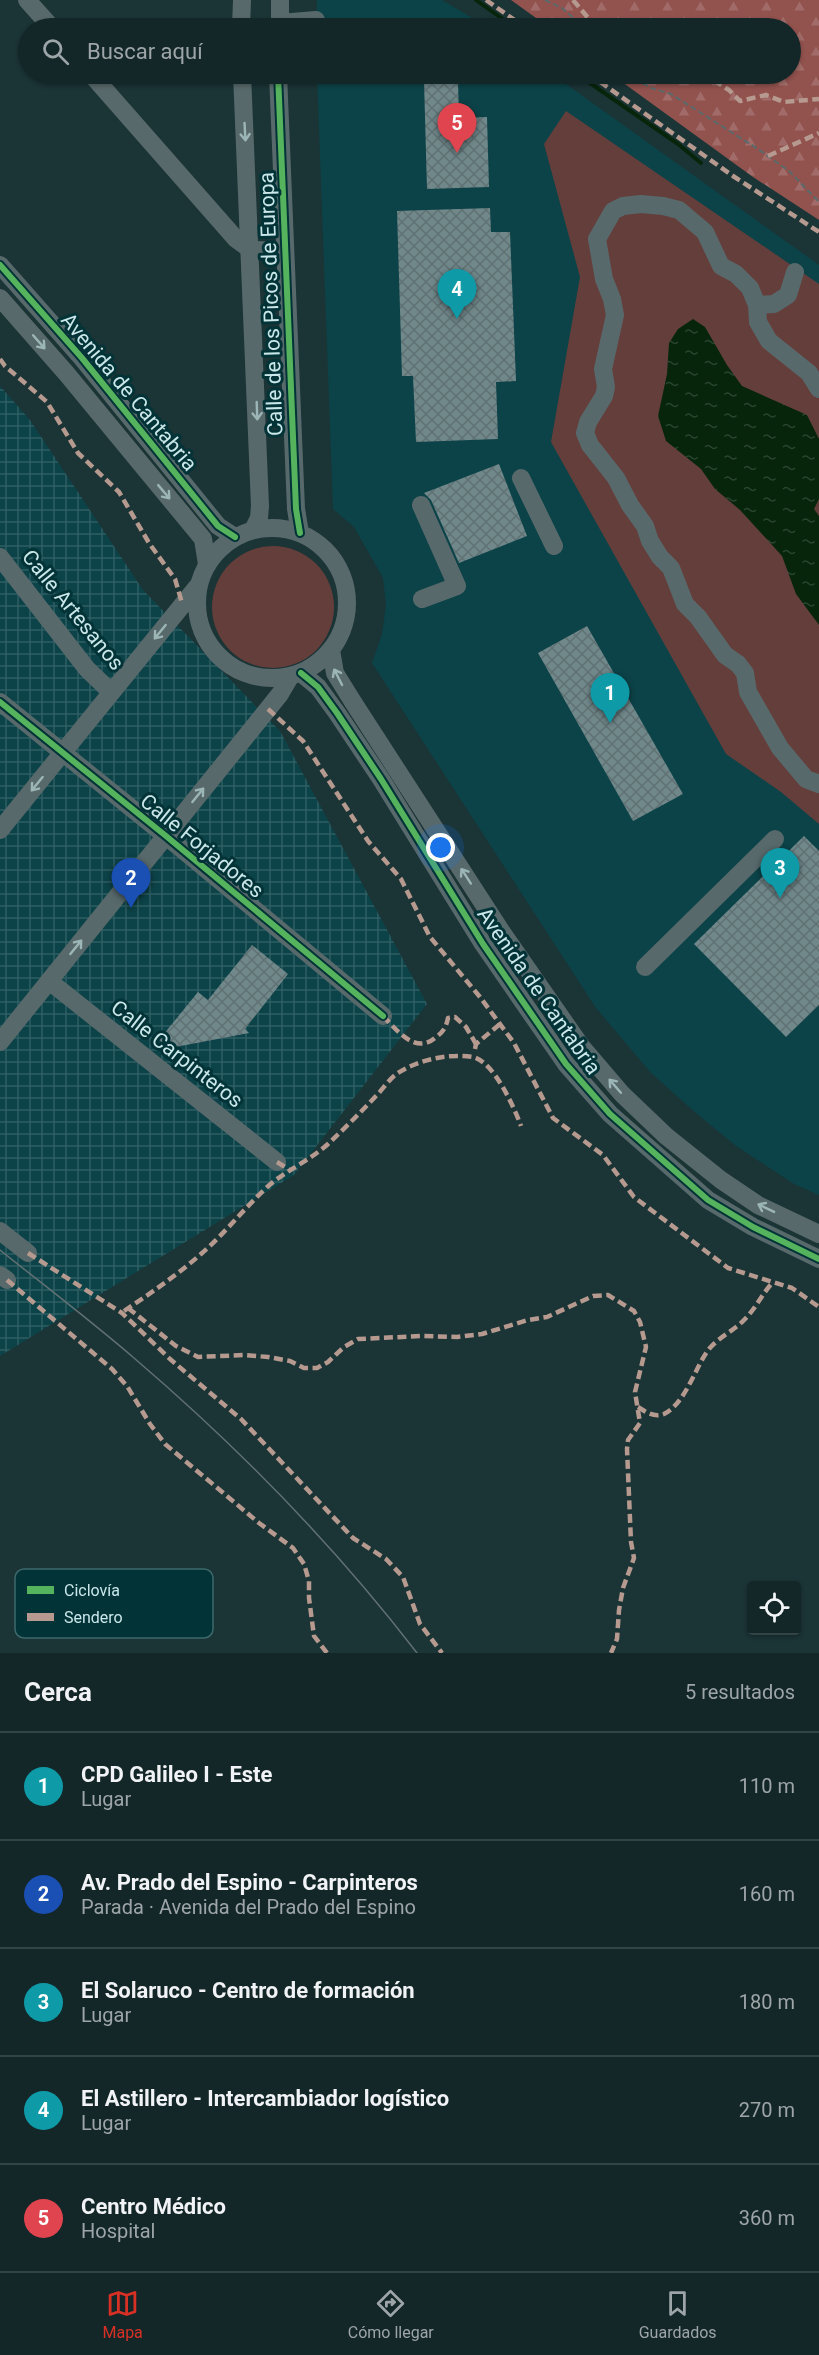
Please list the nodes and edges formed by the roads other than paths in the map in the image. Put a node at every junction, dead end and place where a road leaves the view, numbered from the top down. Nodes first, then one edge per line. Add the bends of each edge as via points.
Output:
1 (27, 0) edge
2 (242, 0) edge
3 (280, 0) edge
4 (43, 18) edge
5 (241, 18) edge
6 (280, 18) edge
7 (100, 84) edge
8 (243, 84) edge
9 (278, 84) edge
10 (251, 250) junction
11 (284, 251) junction
12 (0, 265) edge
13 (795, 272) dead end
14 (0, 298) edge
15 (757, 305) junction
16 (819, 389) edge
17 (521, 478) dead end
18 (421, 505) dead end
19 (253, 530) junction
20 (300, 533) junction
21 (235, 537) junction
22 (554, 546) dead end
23 (0, 556) edge
24 (207, 564) junction
25 (197, 587) junction
26 (422, 598) dead end
27 (331, 650) junction
28 (295, 675) junction
29 (111, 692) junction
30 (0, 702) edge
31 (63, 752) junction
32 (819, 784) edge
33 (0, 831) edge
34 (166, 836) junction
35 (776, 839) dead end
36 (645, 967) dead end
37 (49, 981) junction
38 (383, 1016) dead end
39 (0, 1042) edge
40 (276, 1162) dead end
41 (0, 1231) edge
42 (819, 1234) edge
43 (28, 1253) dead end
44 (819, 1259) edge

1 - 4 street
2 - 5 street
3 - 6 street
7 - 10 street via 236,239
8 -> 10 street, Calle de los Picos de Europa
9 - 11 street, Calle de los Picos de Europa
10 - 11 street
10 -> 19 street, Calle de los Picos de Europa via 260,506
11 - 20 street, Calle de los Picos de Europa
12 - 21 street, Avenida de Cantabria via 82,358 218,525
13 - 15 street via 788,295 774,304
14 -> 24 street, Avenida de Cantabria via 203,539
15 - 16 street via 758,322 769,341 809,373
15 - 32 street via 750,288 721,266 705,232 679,210 641,204 613,211 597,239 603,279 615,315 603,369 606,387 585,433 590,446 616,478 660,557 671,568 686,604 725,655 745,673 748,692 780,748 806,779
17 - 22 street
18 - 26 street via 457,586
19 - 20 street via 277,528
19 - 21 street
20 - 27 street via 333,559 343,578 347,602 344,624
21 - 24 street
23 - 29 street, Calle Artesanos via 87,669
24 - 25 street
25 - 28 street via 196,610 202,633 215,654 236,670 264,678
25 -> 29 street
27 - 28 street via 315,665
42 -> 27 street, Avenida de Cantabria via 758,1205 721,1180 622,1094 581,1046 501,931 353,702 335,673
34 -> 28 street
28 - 44 street, Avenida de Cantabria via 318,687 381,779 483,944 566,1064 610,1113 708,1200
29 - 31 street
30 - 31 street, Calle Forjadores
31 -> 33 street
31 - 34 street, Calle Forjadores
37 -> 34 street
34 - 38 street, Calle Forjadores
35 - 36 street
37 - 39 street
37 - 40 street, Calle Carpinteros
41 - 43 street

